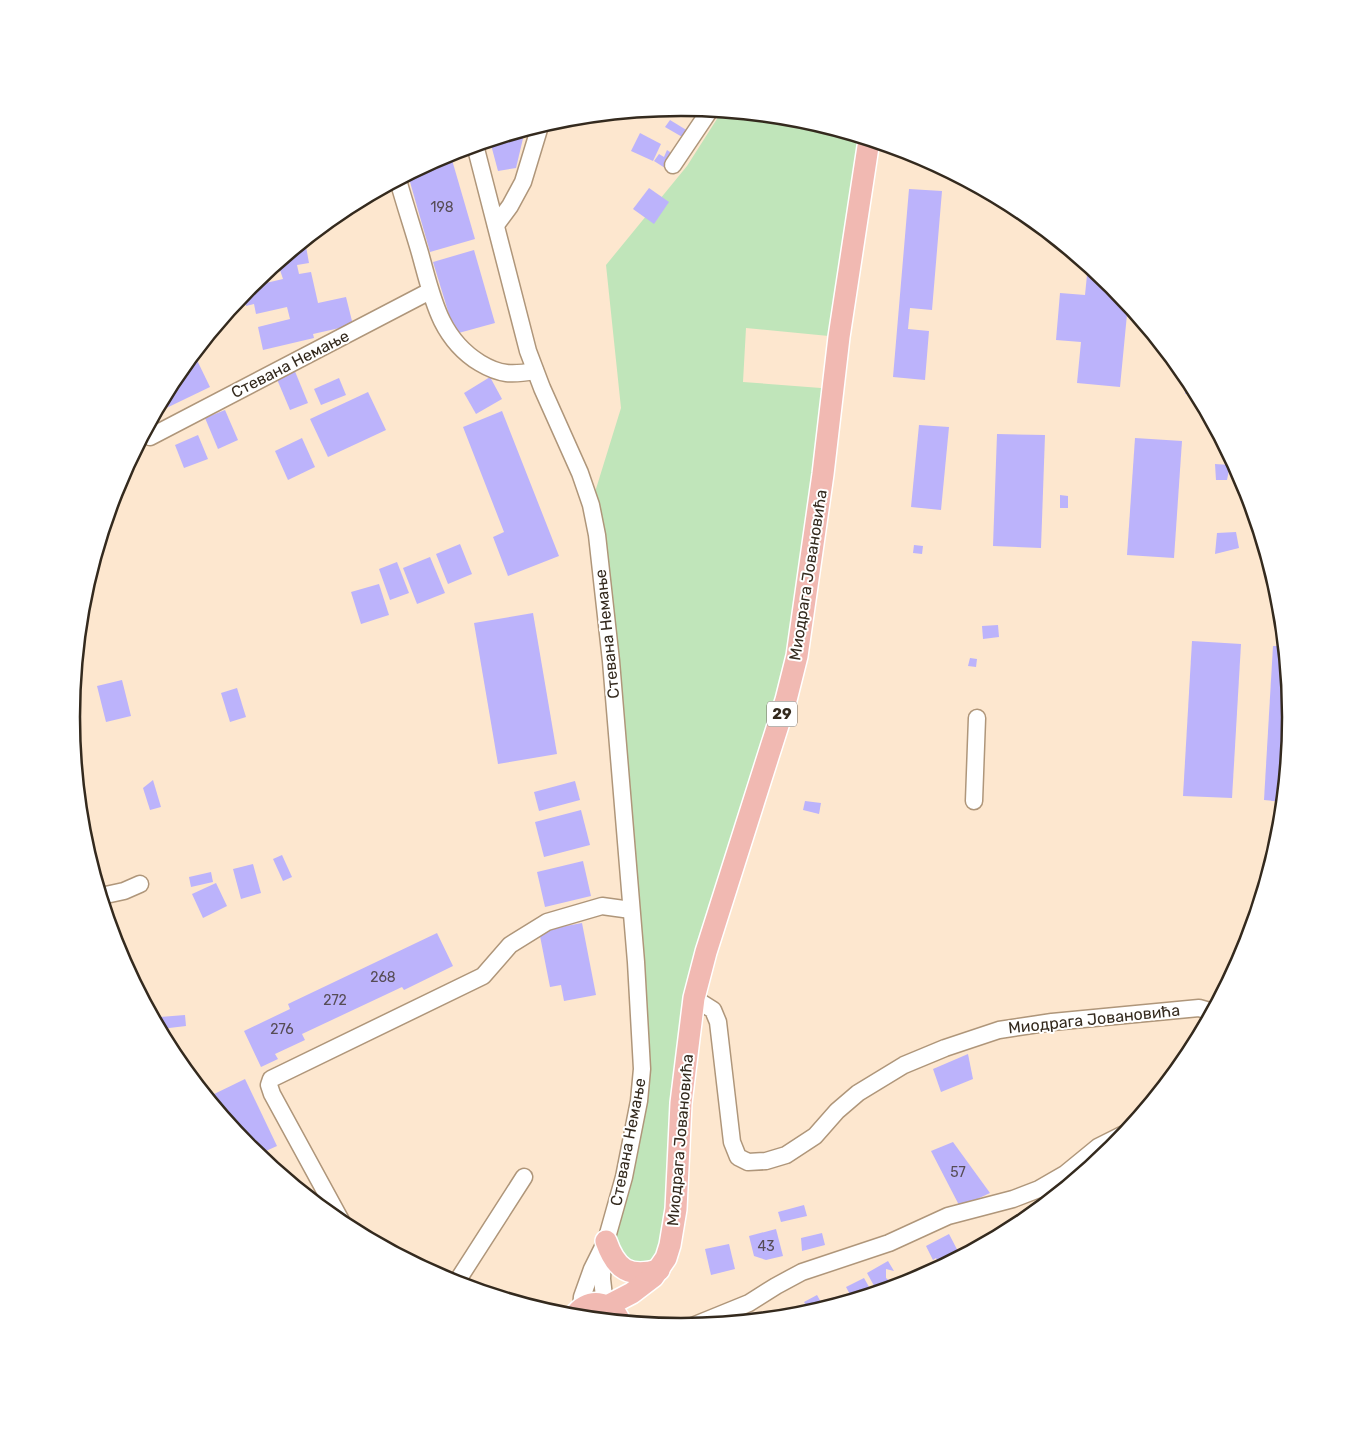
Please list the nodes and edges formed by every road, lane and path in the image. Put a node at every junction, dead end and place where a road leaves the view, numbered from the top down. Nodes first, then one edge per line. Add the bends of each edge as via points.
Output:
1 (706, 117) edge
2 (538, 134) edge
3 (868, 146) edge
4 (477, 152) edge
5 (673, 165) dead end
6 (400, 186) edge
7 (496, 225) junction
8 (430, 291) junction
9 (535, 371) junction
10 (150, 437) dead end
11 (977, 718) dead end
12 (974, 801) dead end
13 (140, 884) dead end
14 (107, 895) edge
15 (631, 910) junction
16 (694, 998) junction
17 (1206, 1010) edge
18 (1109, 1141) edge
19 (524, 1177) dead end
20 (335, 1209) edge
21 (605, 1244) junction
22 (656, 1273) junction
23 (459, 1276) edge
24 (579, 1310) edge
25 (582, 1310) edge
26 (614, 1314) edge
27 (712, 1318) edge

1 - 5 street
2 - 7 street via 523,182
3 - 16 main road, Миодрага Јовановића / 29 via 796,656 786,700
4 - 7 street, Стевана Немање
6 - 8 street
7 - 9 street, Стевана Немање via 523,336
8 - 9 street via 447,330 460,349 486,366 510,375
8 - 10 street, Стевана Немање
9 - 15 street, Стевана Немање via 587,490 594,515 611,662
11 - 12 street
13 - 14 street
15 - 20 street via 602,906 547,922 510,945 483,976 271,1079 272,1094
15 - 21 street, Стевана Немање via 642,1083 624,1177
16 - 17 street, Миодрага Јовановића via 713,1010 718,1022 732,1142 738,1157 748,1162 766,1161 802,1146 851,1099 904,1065 999,1030 1052,1022 1199,1008
16 - 22 main road, Миодрага Јовановића / 29 via 681,1103 676,1209 666,1258
18 - 27 street via 1039,1189 948,1216 889,1243 802,1272 749,1303
19 - 23 street
21 - 22 main road via 623,1268 638,1274
21 - 24 street, Стевана Немање via 587,1282
21 - 26 street via 601,1273
22 - 26 main road, 29
25 - 26 main road, 29 via 593,1303

